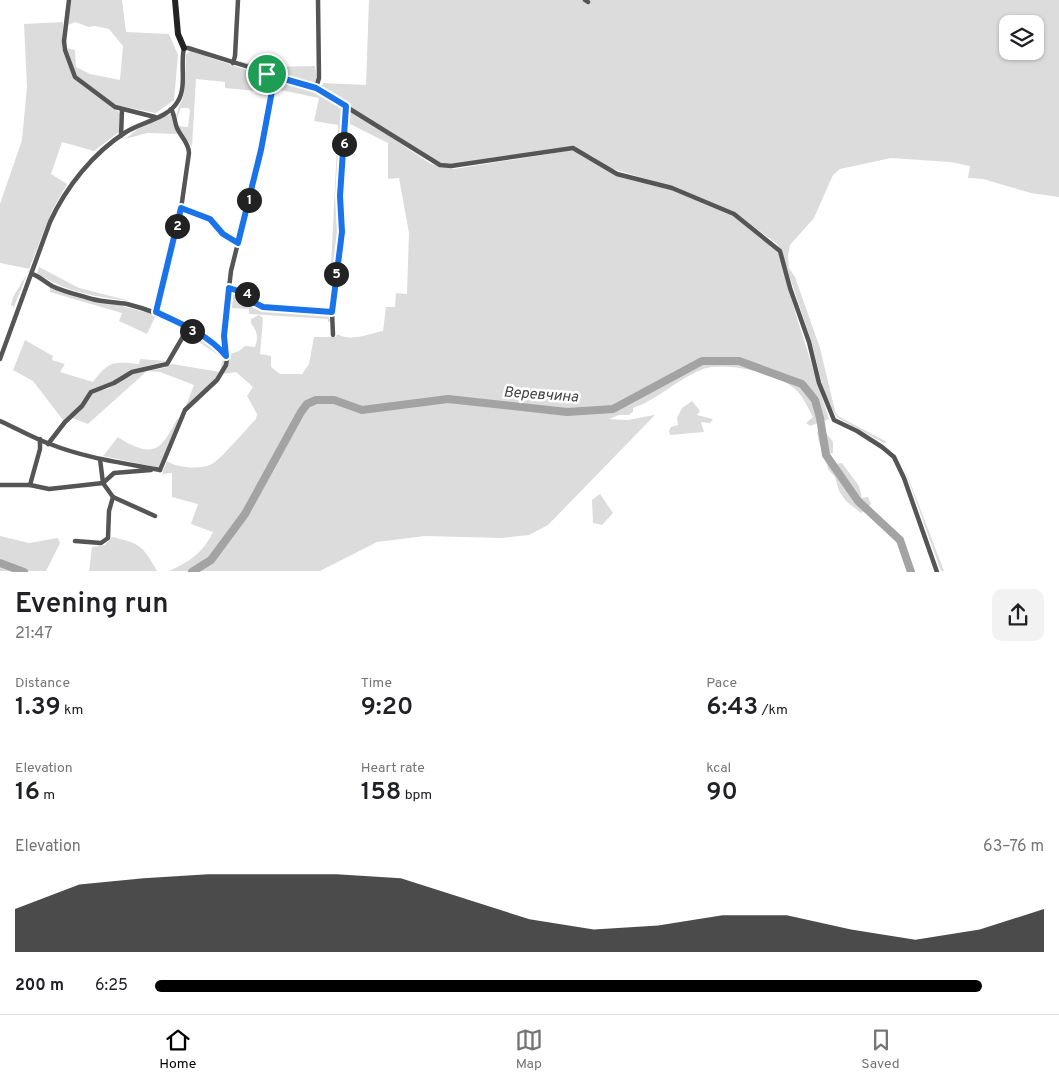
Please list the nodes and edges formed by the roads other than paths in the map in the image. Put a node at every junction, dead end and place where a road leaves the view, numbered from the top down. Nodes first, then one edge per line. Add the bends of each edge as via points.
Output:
1 (69, 0) edge
2 (175, 0) edge
3 (238, 0) edge
4 (318, 0) edge
5 (184, 48) junction
6 (233, 63) junction
7 (267, 74) junction
8 (316, 88) junction
9 (346, 106) junction
10 (171, 109) junction
11 (122, 110) junction
12 (156, 118) junction
13 (121, 136) junction
14 (181, 208) junction
15 (238, 243) junction
16 (32, 274) junction
17 (229, 288) junction
18 (156, 312) junction
19 (332, 312) junction
20 (188, 328) junction
21 (333, 335) dead end
22 (226, 357) junction
23 (0, 359) edge
24 (0, 421) edge
25 (40, 439) junction
26 (48, 444) junction
27 (100, 459) junction
28 (160, 470) junction
29 (103, 483) junction
30 (30, 485) junction
31 (0, 486) edge
32 (113, 497) junction
33 (155, 516) dead end
34 (75, 541) dead end
35 (937, 572) edge

1 - 11 street via 64,41 75,77
2 - 5 street via 178,34
3 - 6 street
4 - 8 street via 319,78
5 - 6 street
5 - 10 street via 181,95
6 - 7 street
7 - 8 street
7 - 15 street via 272,91
8 - 9 street
9 - 19 street via 340,196 342,232
9 - 35 street via 440,164 451,166 572,148 617,174 672,188 734,214 775,245 780,251 819,382 834,420 857,431 894,457
10 - 12 street
10 - 14 street via 176,128 189,149
11 - 12 street
11 - 13 street
12 - 13 street
13 - 16 street via 92,159 58,206
14 - 15 street via 210,219 223,234
14 - 18 street
15 - 17 street
16 - 18 street via 52,286 95,300
16 - 23 street
17 - 19 street via 245,293 263,307
17 - 22 street via 224,336
18 - 20 street
19 - 21 street
20 - 22 street via 220,349
20 - 26 street via 167,364 132,372 114,384 91,392
22 - 28 street via 226,365 218,380 186,410
24 - 25 street
25 - 26 street
25 - 30 street
26 - 27 street
27 - 28 street
27 - 29 street
28 - 29 street via 114,472
29 - 30 street via 49,489
29 - 32 street
30 - 31 street
32 - 33 street
32 - 34 street via 109,511 109,536 104,543

